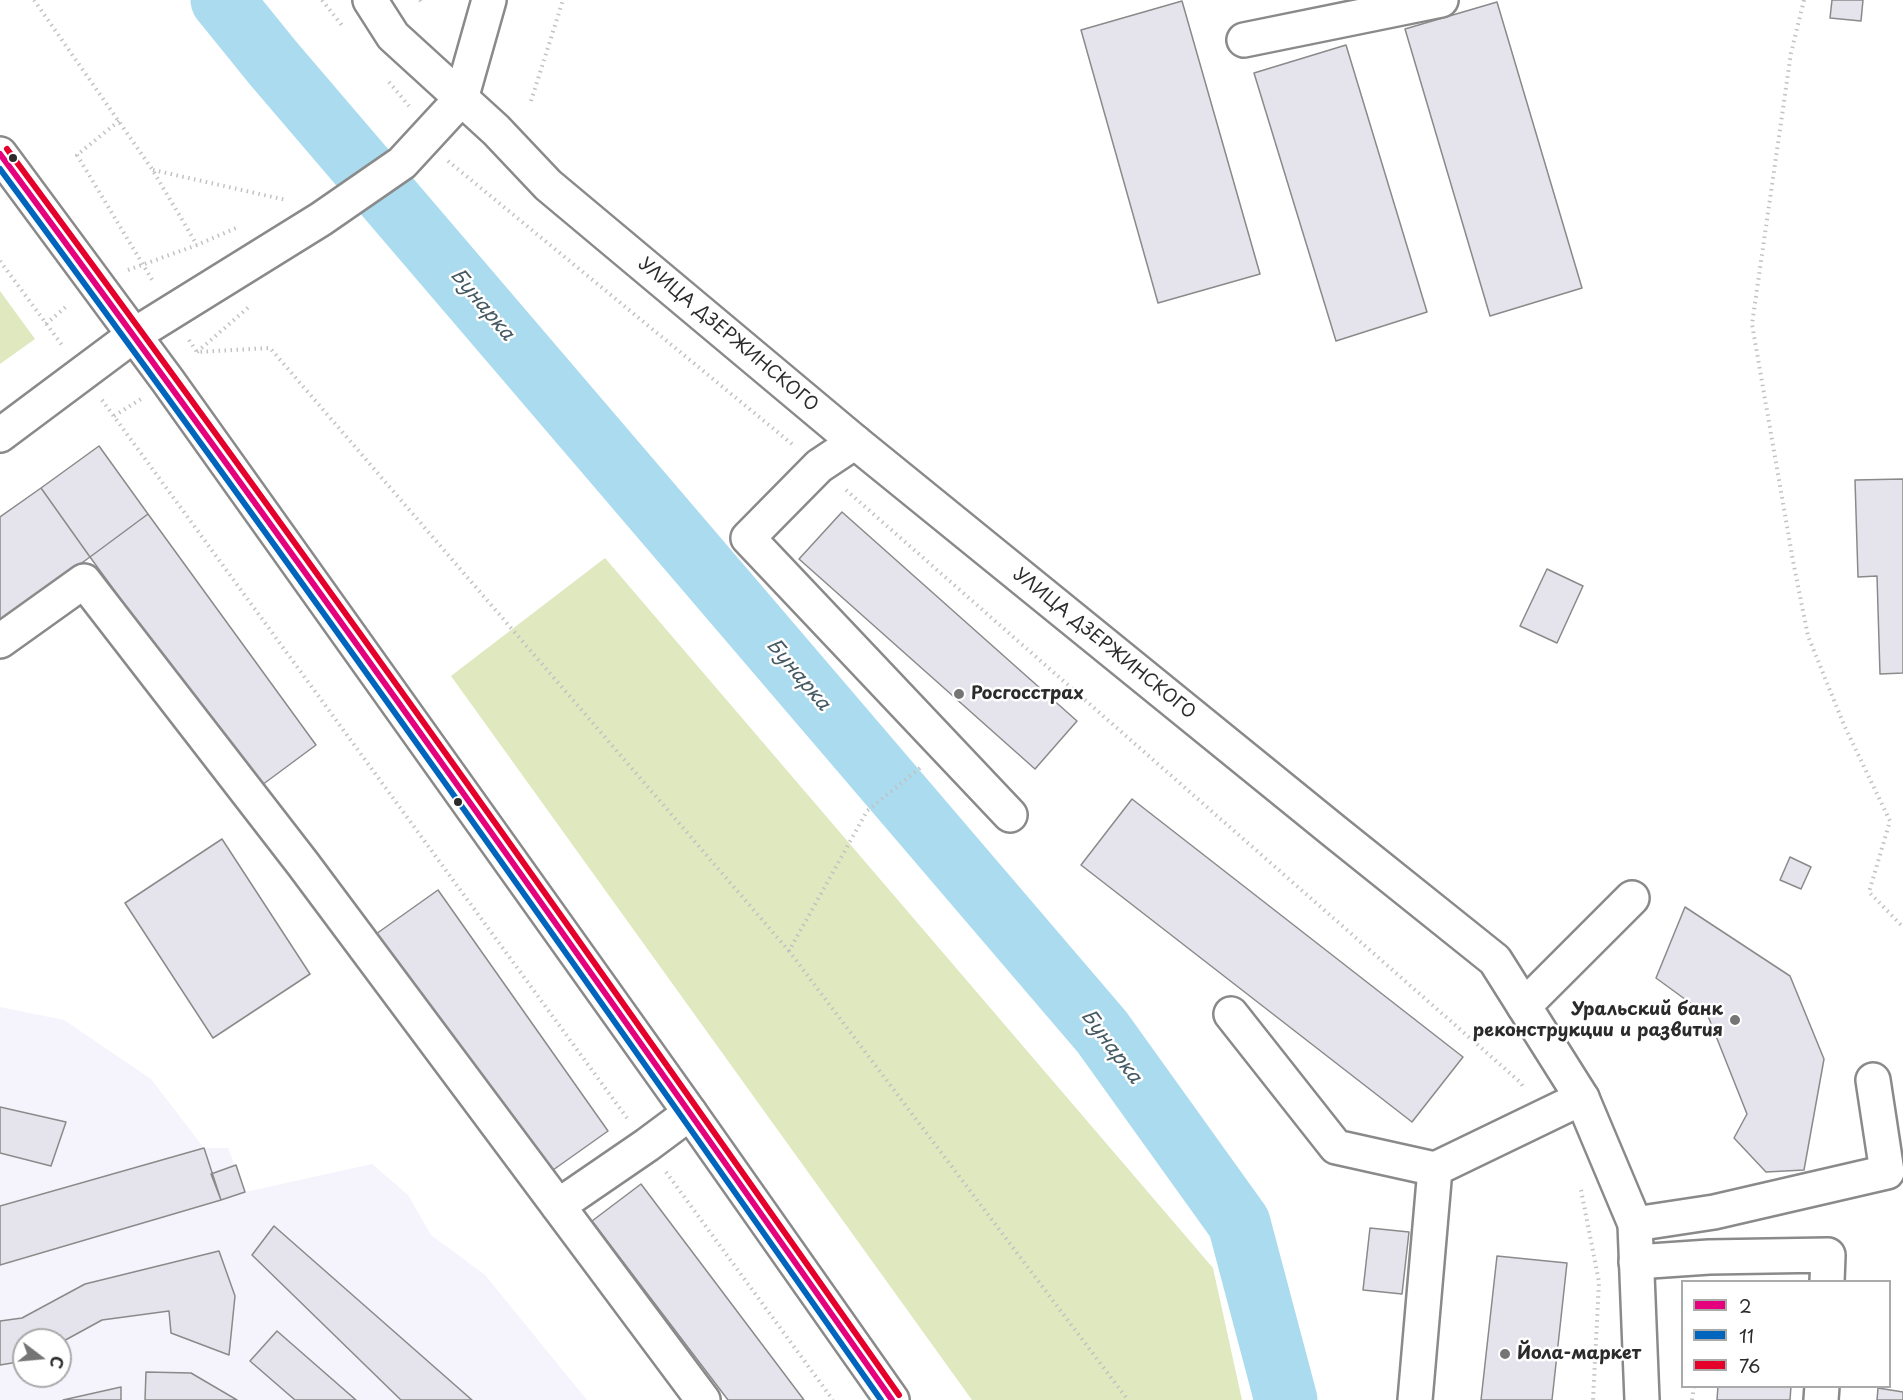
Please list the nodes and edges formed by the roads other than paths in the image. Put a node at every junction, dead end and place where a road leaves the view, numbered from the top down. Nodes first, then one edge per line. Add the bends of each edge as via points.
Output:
1 (370, 0) edge
2 (489, 0) edge
3 (1441, 0) edge
4 (1244, 40) dead end
5 (461, 99) junction
6 (0, 154) edge
7 (134, 334) junction
8 (0, 435) edge
9 (855, 442) junction
10 (0, 641) edge
11 (1010, 815) dead end
12 (1632, 898) dead end
13 (1524, 1006) junction
14 (1231, 1014) dead end
15 (1873, 1080) dead end
16 (1582, 1098) junction
17 (690, 1113) junction
18 (1435, 1169) junction
19 (558, 1206) junction
20 (1635, 1224) junction
21 (1636, 1262) junction
22 (1827, 1280) edge
23 (703, 1400) edge
24 (892, 1400) edge
25 (1415, 1400) edge
26 (1642, 1400) edge

1 - 5 main road, УЛИЦА ДЗЕРЖИНСКОГО via 393,36
2 - 5 main road
3 - 4 main road
5 - 7 main road via 402,163 308,210 172,311
5 - 9 main road, УЛИЦА ДЗЕРЖИНСКОГО via 548,185
6 - 7 main road
7 - 8 main road
7 - 17 main road
9 - 11 main road via 819,466 748,538
9 - 13 main road, УЛИЦА ДЗЕРЖИНСКОГО via 1495,960
10 - 19 main road via 84,581 303,864
12 - 13 main road
13 - 16 main road, УЛИЦА ДЗЕРЖИНСКОГО
14 - 18 main road via 1336,1147
15 - 20 main road via 1887,1172 1714,1212
16 - 18 main road
16 - 20 main road, УЛИЦА ДЗЕРЖИНСКОГО
17 - 19 main road
17 - 24 main road
18 - 25 main road
19 - 23 main road
20 - 21 main road, УЛИЦА ДЗЕРЖИНСКОГО
21 - 22 main road via 1828,1255
21 - 26 main road, УЛИЦА ДЗЕРЖИНСКОГО

